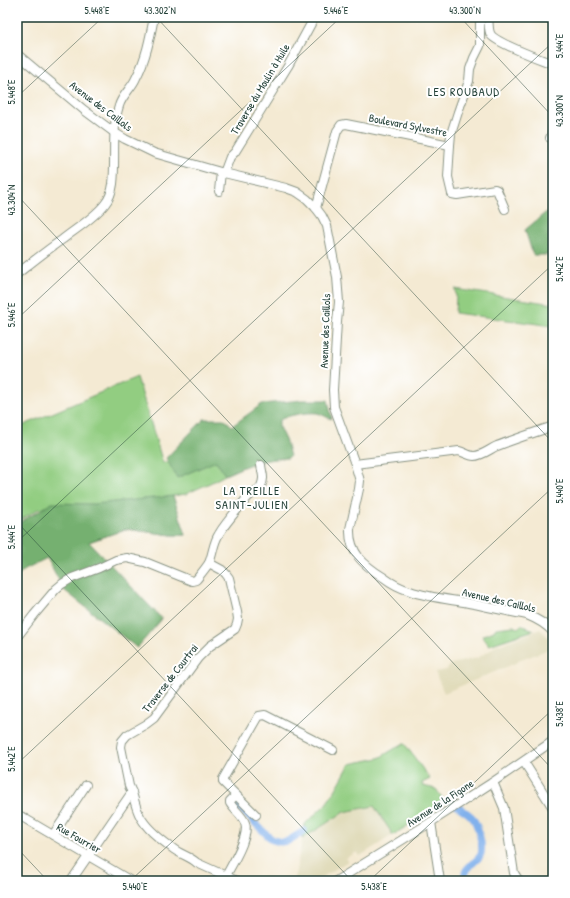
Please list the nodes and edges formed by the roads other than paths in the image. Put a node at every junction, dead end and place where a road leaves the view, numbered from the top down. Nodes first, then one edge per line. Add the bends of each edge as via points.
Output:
1 (154, 17) edge
2 (317, 17) edge
3 (480, 17) edge
4 (488, 17) edge
5 (17, 54) edge
6 (553, 64) edge
7 (115, 133) junction
8 (450, 145) junction
9 (222, 173) junction
10 (218, 191) dead end
11 (316, 208) junction
12 (505, 209) dead end
13 (17, 274) edge
14 (553, 426) edge
15 (355, 464) junction
16 (261, 465) dead end
17 (209, 563) junction
18 (553, 632) edge
19 (17, 637) edge
20 (553, 741) edge
21 (333, 750) dead end
22 (524, 762) junction
23 (493, 782) junction
24 (86, 785) dead end
25 (132, 792) junction
26 (233, 798) junction
27 (553, 808) edge
28 (17, 814) edge
29 (256, 815) dead end
30 (431, 822) junction
31 (52, 835) junction
32 (88, 856) junction
33 (226, 876) junction
34 (346, 878) edge
35 (71, 881) edge
36 (131, 881) edge
37 (237, 881) edge
38 (336, 881) edge
39 (440, 881) edge
40 (519, 881) edge

1 - 7 street via 144,60 136,80 120,101
2 - 9 street, Traverse du Moulin à Huile
3 - 8 street, Boulevard Sylvestre via 480,46 470,69 469,81 451,134
4 - 6 street via 489,31 493,37
5 - 7 street, Avenue des Caillols
7 - 9 street, Avenue des Caillols via 154,153
7 - 13 street via 113,184 106,203
8 - 11 street, Boulevard Sylvestre via 341,125 337,131
8 - 12 street via 448,177 452,194 497,190
9 - 10 street, Traverse du Moulin à Huile
9 - 11 street, Avenue des Caillols via 297,192
11 - 15 street, Avenue des Caillols via 326,226 337,277 339,302 334,407
14 - 15 street via 475,456 459,451
15 - 18 street, Avenue des Caillols via 360,481 350,536 354,551 374,572 411,592 534,617
16 - 17 street via 264,477 261,485 219,534
17 - 19 street via 196,580 192,581 145,562 127,558 116,560 62,584
17 - 25 street, Traverse de Courtrai via 222,570 229,578 237,612 237,624 235,629 210,646 198,658 154,718 122,741 121,747
20 - 22 street, Avenue de la Figone
21 - 26 street via 265,715 259,716 223,779
22 - 23 street, Avenue de la Figone
22 - 27 street
23 - 30 street, Avenue de la Figone
23 - 40 street via 504,808 514,873
24 - 31 street
25 - 32 street
25 - 33 street, Traverse de Courtrai via 141,820 148,828 176,851
26 - 29 street
26 - 33 street via 231,806 242,817 247,829
28 - 31 street, Rue Fourrier
30 - 34 street, Avenue de la Figone
30 - 39 street
31 - 32 street, Rue Fourrier
32 - 35 street
32 - 36 street, Rue Fourrier
33 - 37 street, Traverse de Courtrai
34 - 38 street, Avenue de la Figone

